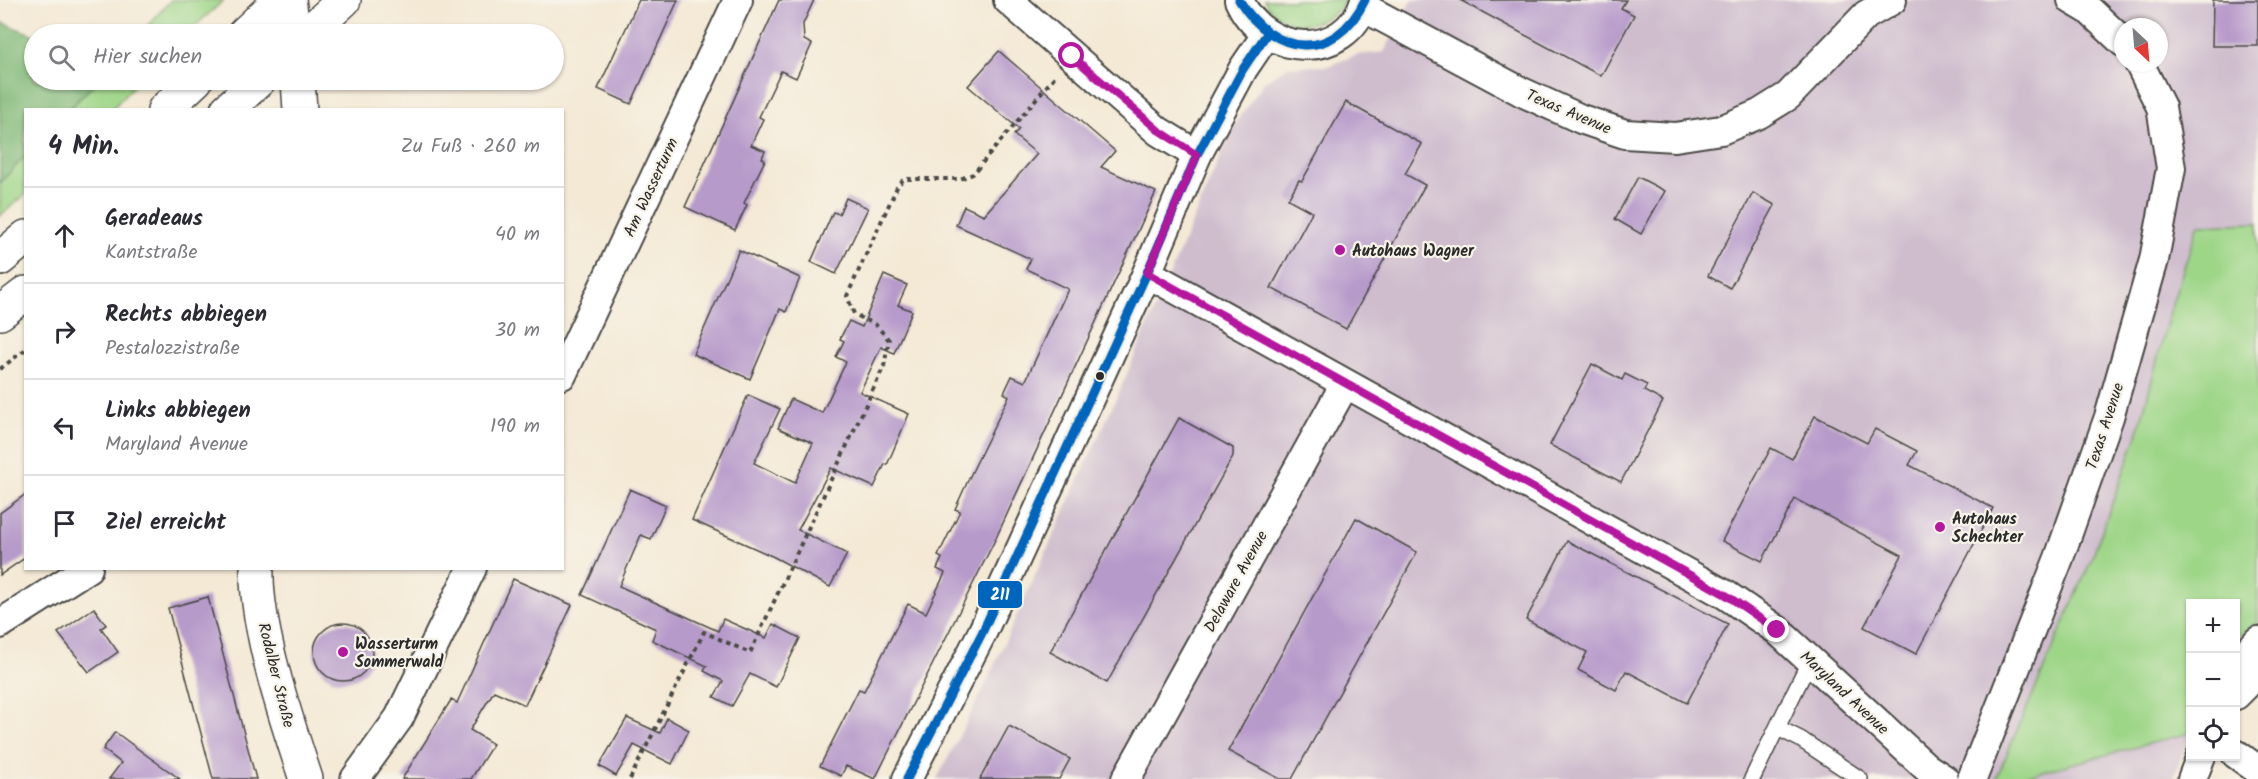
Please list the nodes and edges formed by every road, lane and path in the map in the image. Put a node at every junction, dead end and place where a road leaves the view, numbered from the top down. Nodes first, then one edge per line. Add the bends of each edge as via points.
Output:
1 (280, 0) edge
2 (290, 0) edge
3 (344, 0) edge
4 (738, 0) edge
5 (1008, 0) edge
6 (1239, 0) edge
7 (1893, 0) edge
8 (2072, 0) edge
9 (1364, 4) edge
10 (255, 24) edge
11 (293, 24) edge
12 (319, 24) edge
13 (2114, 33) edge
14 (1266, 35) junction
15 (1072, 56) junction
16 (2144, 72) edge
17 (185, 90) edge
18 (248, 90) edge
19 (299, 90) edge
20 (166, 108) edge
21 (229, 108) edge
22 (300, 108) edge
23 (1197, 155) junction
24 (24, 239) edge
25 (0, 259) edge
26 (1147, 273) junction
27 (24, 294) edge
28 (0, 313) edge
29 (24, 351) edge
30 (0, 369) edge
31 (564, 371) edge
32 (1345, 384) junction
33 (85, 570) edge
34 (471, 570) edge
35 (253, 571) edge
36 (0, 624) edge
37 (2258, 641) edge
38 (1810, 660) junction
39 (2240, 660) edge
40 (2258, 673) edge
41 (2240, 690) edge
42 (1778, 728) junction
43 (2240, 757) edge
44 (2199, 761) edge
45 (2258, 770) edge
46 (306, 779) edge
47 (355, 779) edge
48 (630, 779) edge
49 (907, 779) edge
50 (1126, 779) edge
51 (1752, 779) edge
52 (1860, 779) edge
53 (1944, 779) edge
54 (1972, 779) edge
55 (2192, 779) edge

1 - 10 main road
2 - 11 main road
3 - 12 main road
4 - 31 street, Am Wasserturm
5 - 15 street
6 - 14 street via 1250,20
7 - 9 street, Texas Avenue via 1866,15 1788,96 1759,114 1720,130 1675,137 1625,134 1581,118 1522,92
8 - 13 street via 2090,10
9 - 14 street via 1345,29 1321,43 1293,44
14 - 23 street
15 - 23 street via 1158,130
15 - 48 path via 973,174 960,179 904,179 898,185 847,296 854,314 876,325 889,340 884,366 750,653 704,632
16 - 54 street, Texas Avenue via 2161,107 2171,168 2154,260 2097,450
17 - 20 main road
18 - 21 main road
19 - 22 main road
23 - 26 street
24 - 25 main road
26 - 32 street, Maryland Avenue
26 - 49 street via 982,633
27 - 28 main road
29 - 30 path
32 - 38 street, Maryland Avenue via 1726,595 1777,630
32 - 50 street, Delaware Avenue
33 - 36 street
34 - 47 street via 399,718
35 - 46 main road, Rodalber Straße via 273,665
37 - 39 street
38 - 42 lane
38 - 53 street, Maryland Avenue
40 - 41 street
42 - 51 lane
42 - 52 lane
43 - 45 street
44 - 55 street

